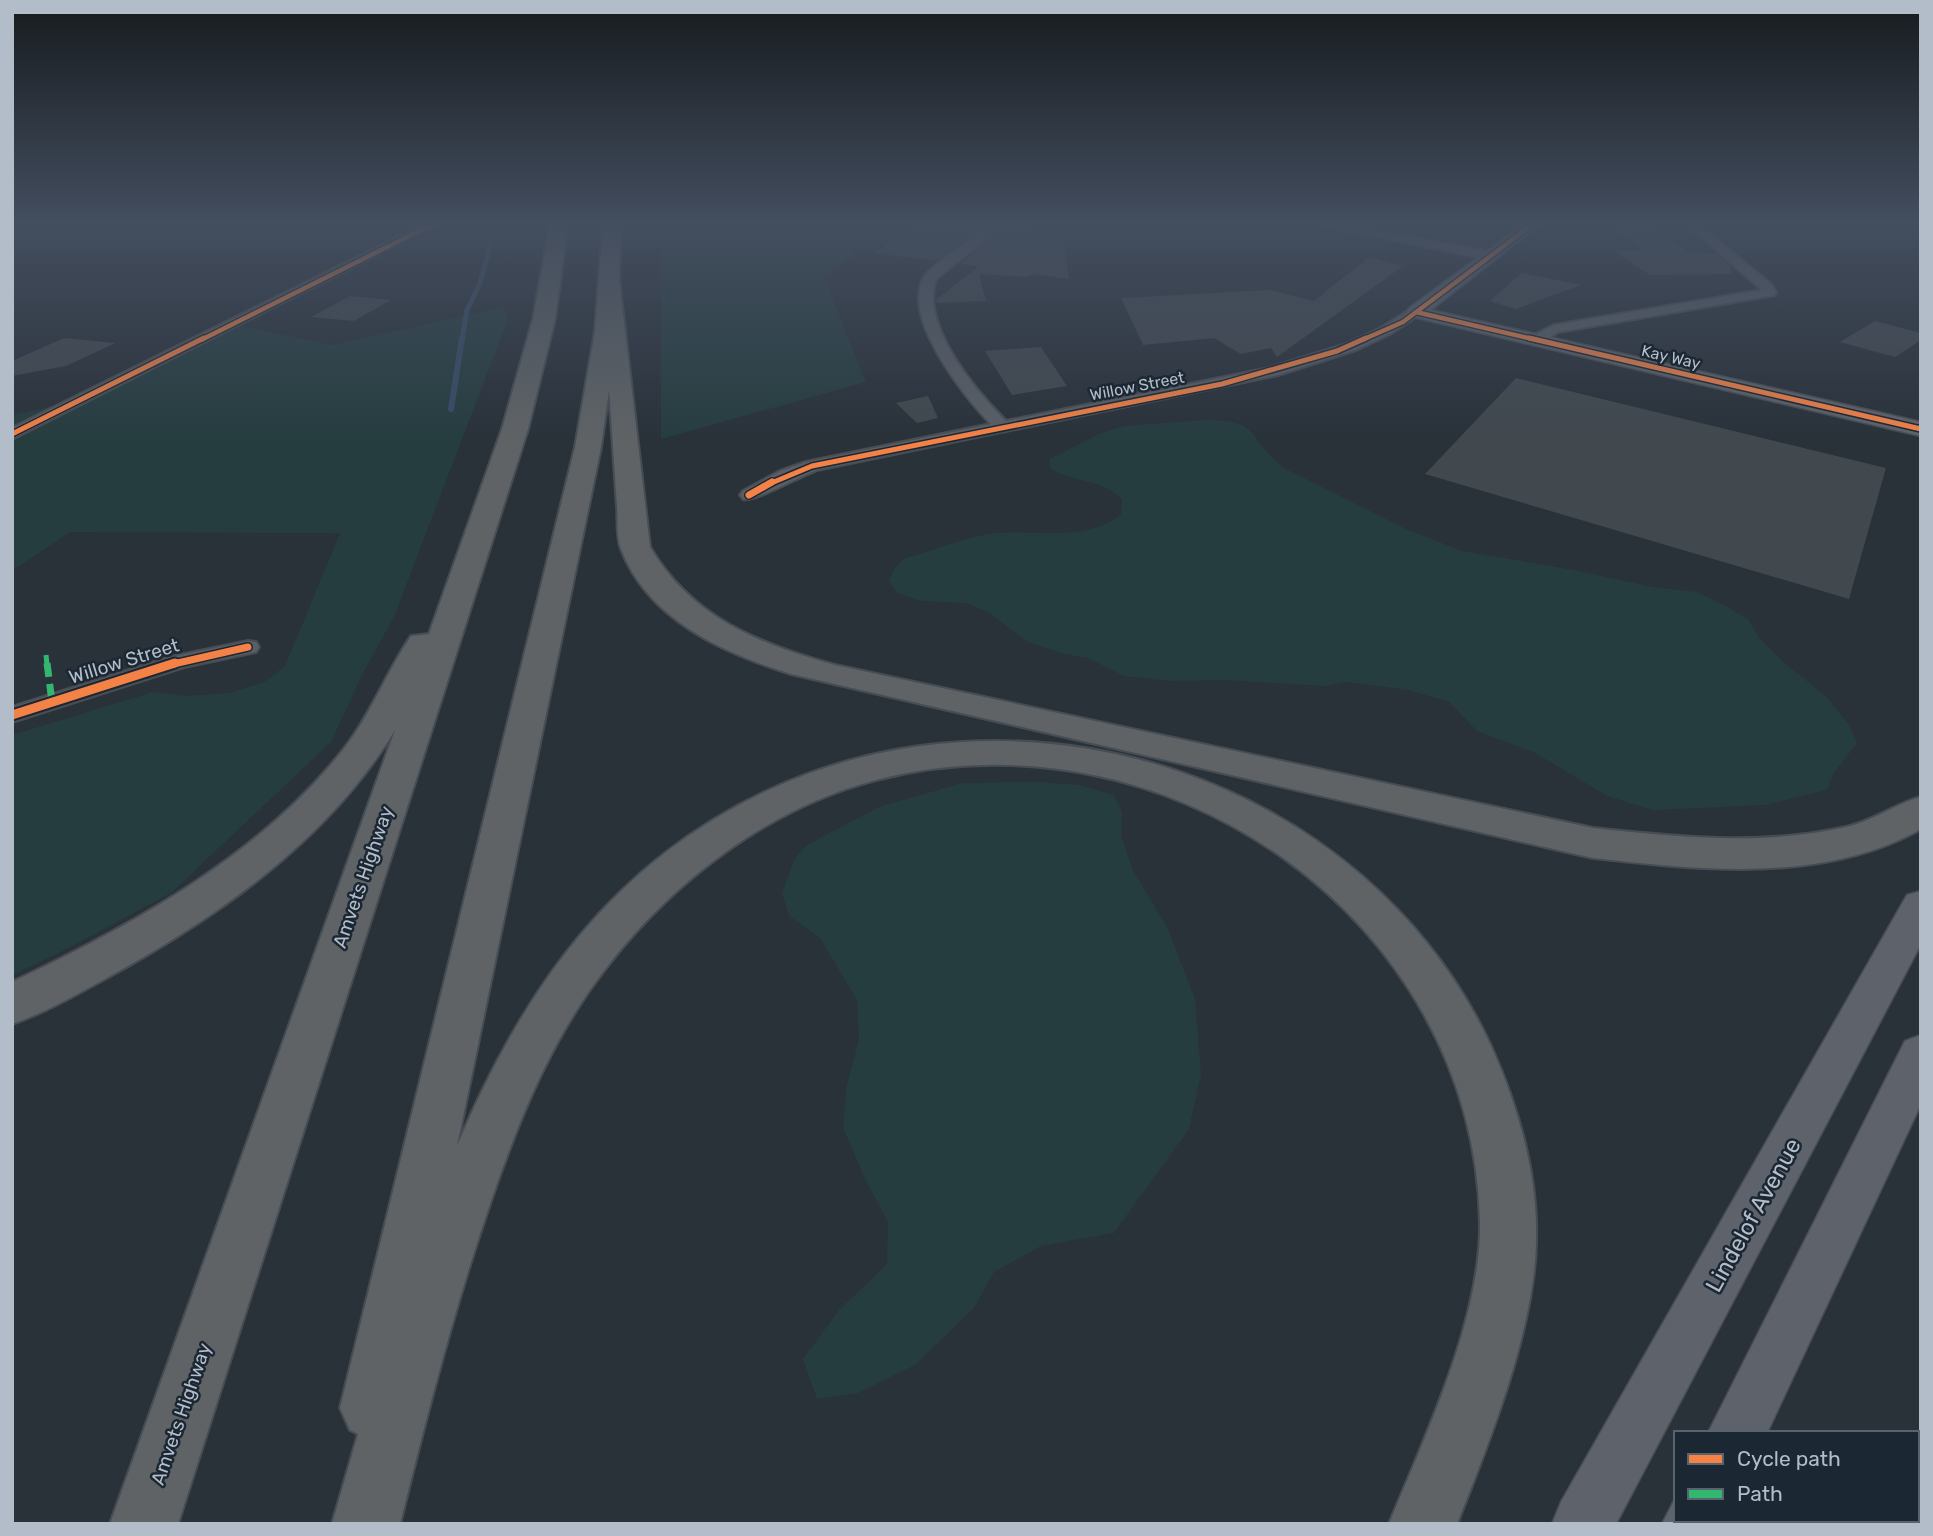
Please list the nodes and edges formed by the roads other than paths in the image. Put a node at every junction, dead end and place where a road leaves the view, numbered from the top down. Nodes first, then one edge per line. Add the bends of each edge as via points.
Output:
1 (290, 296) edge
2 (548, 296) edge
3 (609, 296) edge
4 (612, 296) edge
5 (924, 296) edge
6 (1438, 296) edge
7 (1749, 296) edge
8 (1416, 312) junction
9 (1536, 340) junction
10 (1002, 427) junction
11 (1921, 429) edge
12 (12, 435) edge
13 (498, 482) junction
14 (749, 495) dead end
15 (248, 648) dead end
16 (12, 715) edge
17 (1921, 811) edge
18 (1921, 906) edge
19 (12, 1004) edge
20 (1921, 1055) edge
21 (1738, 1431) edge
22 (144, 1524) edge
23 (346, 1524) edge
24 (366, 1524) edge
25 (1423, 1524) edge
26 (1583, 1524) edge

1 - 12 street
2 - 13 highway, Amvets Highway via 533,368
3 - 23 highway via 587,447
4 - 17 highway via 635,547 659,587 687,614 744,647 832,675 1593,843 1708,854 1804,849 1886,829
5 - 10 street via 938,338 977,401
6 - 8 street, Willow Street
7 - 9 street via 1554,329
8 - 9 street, Kay Way
8 - 10 street, Willow Street via 1363,341 1268,372
9 - 11 street, Kay Way
10 - 14 street, Willow Street via 812,466
13 - 19 highway via 397,693 371,738 322,797 219,885 138,938
13 - 22 highway, Amvets Highway
15 - 16 street, Willow Street via 179,662
18 - 26 street, Lindelof Avenue
20 - 21 street
24 - 25 highway via 443,1256 498,1109 541,1023 607,934 700,849 793,794 898,762 1021,751 1119,765 1172,781 1265,824 1311,854 1371,905 1426,973 1457,1022 1488,1102 1502,1164 1508,1226 1503,1293 1470,1401

